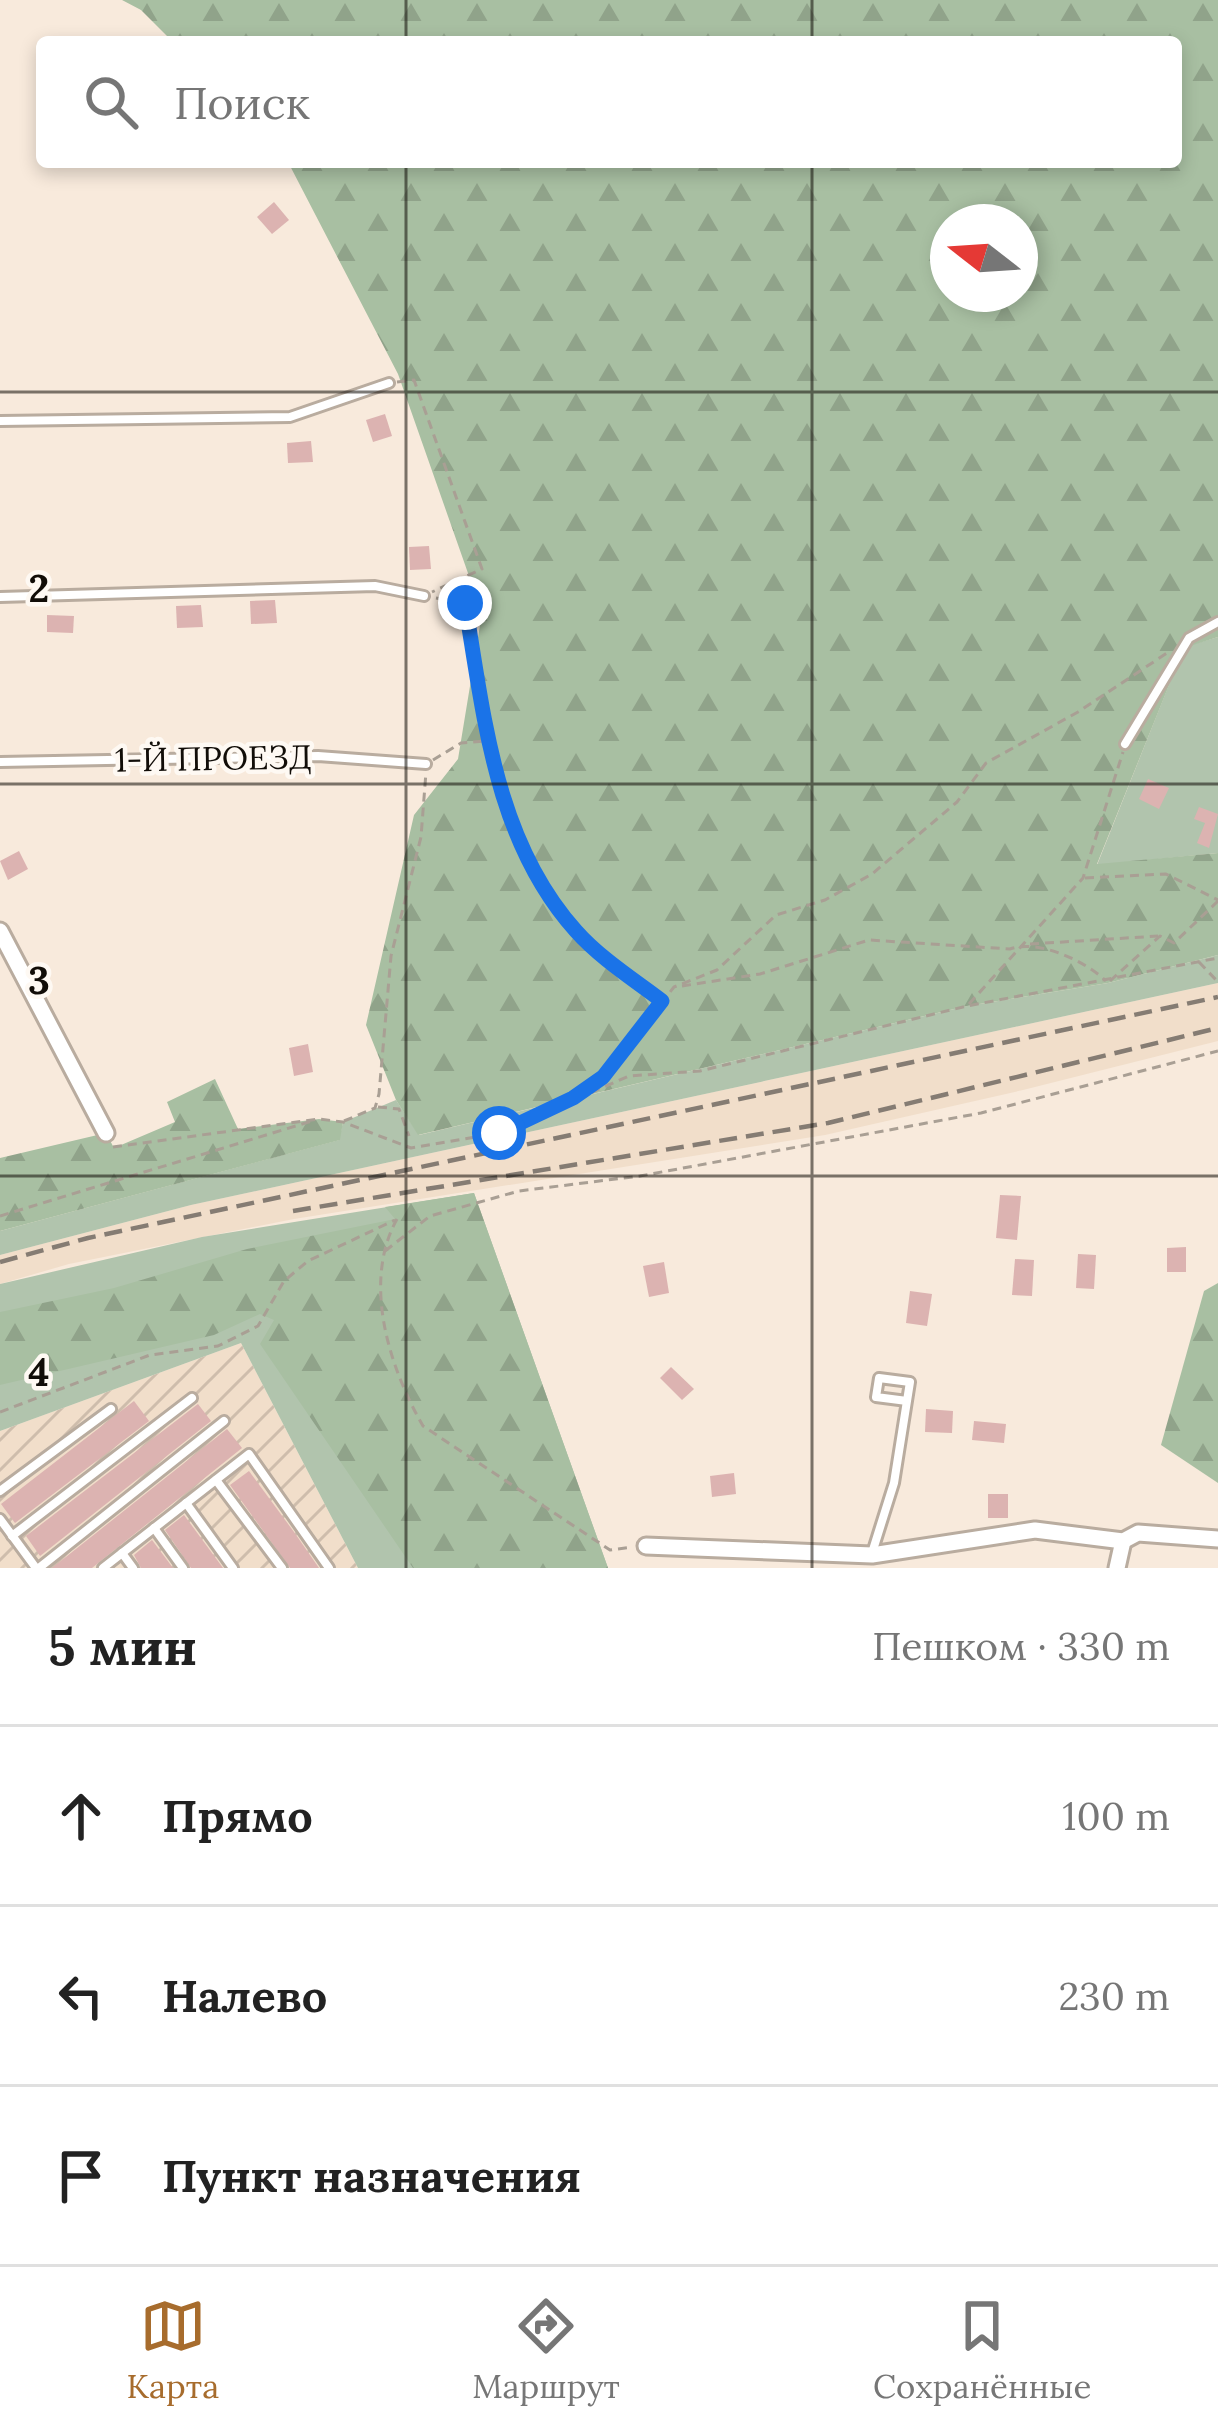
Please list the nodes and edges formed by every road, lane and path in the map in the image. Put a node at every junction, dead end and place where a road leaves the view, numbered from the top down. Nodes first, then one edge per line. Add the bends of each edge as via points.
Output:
1 (389, 383) joint
2 (0, 421) edge
3 (424, 596) junction
4 (0, 597) edge
5 (1218, 622) edge
6 (1189, 638) junction
7 (488, 741) junction
8 (1125, 744) joint
9 (0, 762) edge
10 (426, 764) junction
11 (1084, 878) junction
12 (1218, 901) edge
13 (0, 931) edge
14 (1160, 936) junction
15 (1022, 945) junction
16 (1218, 958) edge
17 (1199, 962) junction
18 (1108, 982) junction
19 (1218, 982) edge
20 (674, 987) junction
21 (662, 1001) junction
22 (967, 1006) junction
23 (1218, 1051) edge
24 (573, 1098) junction
25 (375, 1108) junction
26 (319, 1119) junction
27 (343, 1122) junction
28 (106, 1133) joint
29 (410, 1136) dead end
30 (0, 1216) edge
31 (385, 1251) junction
32 (192, 1398) dead end
33 (907, 1401) junction
34 (111, 1409) dead end
35 (0, 1412) edge
36 (224, 1421) dead end
37 (216, 1480) junction
38 (0, 1491) edge
39 (186, 1503) junction
40 (0, 1519) edge
41 (154, 1528) junction
42 (12, 1536) junction
43 (1218, 1539) edge
44 (1123, 1540) junction
45 (646, 1546) joint
46 (122, 1553) junction
47 (871, 1562) edge
48 (37, 1568) edge
49 (103, 1568) edge
50 (133, 1568) edge
51 (183, 1568) edge
52 (233, 1568) edge
53 (282, 1568) edge
54 (328, 1568) edge
55 (1117, 1568) edge

1 - 2 lane via 290,417
1 - 3 path via 414,380 482,569
3 - 4 lane via 375,586
3 - 7 path via 465,603
5 - 6 lane
6 - 8 lane
6 - 20 path via 986,763 957,802 872,874 776,915 718,970
7 - 10 path via 460,743
7 - 21 path via 513,828 541,880 576,931
8 - 11 path
9 - 10 lane, 1-Й ПРОЕЗД via 319,756
10 - 25 path via 421,837 391,956
11 - 12 path via 1166,874
11 - 15 path
12 - 14 path via 1174,943
13 - 28 street
14 - 15 path
14 - 18 path
15 - 18 path via 1088,964
15 - 20 path via 869,940 760,974
15 - 22 path
16 - 17 path
17 - 18 path
17 - 19 path
18 - 22 path
20 - 21 path
21 - 24 path via 603,1077
22 - 24 path via 700,1071 628,1076
23 - 31 path via 981,1113 640,1176 519,1190 430,1216
24 - 27 path via 499,1133 410,1148
25 - 27 path
25 - 29 path via 399,1109
26 - 27 path
26 - 28 path via 114,1148
26 - 30 path
31 - 35 path via 397,1219 308,1261 284,1281 258,1326 218,1346 150,1355
31 - 45 path via 380,1307 423,1426 610,1550
32 - 42 lane
33 - 33 lane via 910,1382 879,1378 876,1397
33 - 47 lane
34 - 38 lane
36 - 48 lane
37 - 39 lane
37 - 53 lane
37 - 54 lane via 249,1454
39 - 41 lane
39 - 52 lane
40 - 42 lane
41 - 46 lane
41 - 51 lane
42 - 48 lane
43 - 44 street via 1138,1533
44 - 47 street via 1035,1529
44 - 55 street
45 - 47 street
46 - 49 lane
46 - 50 lane

